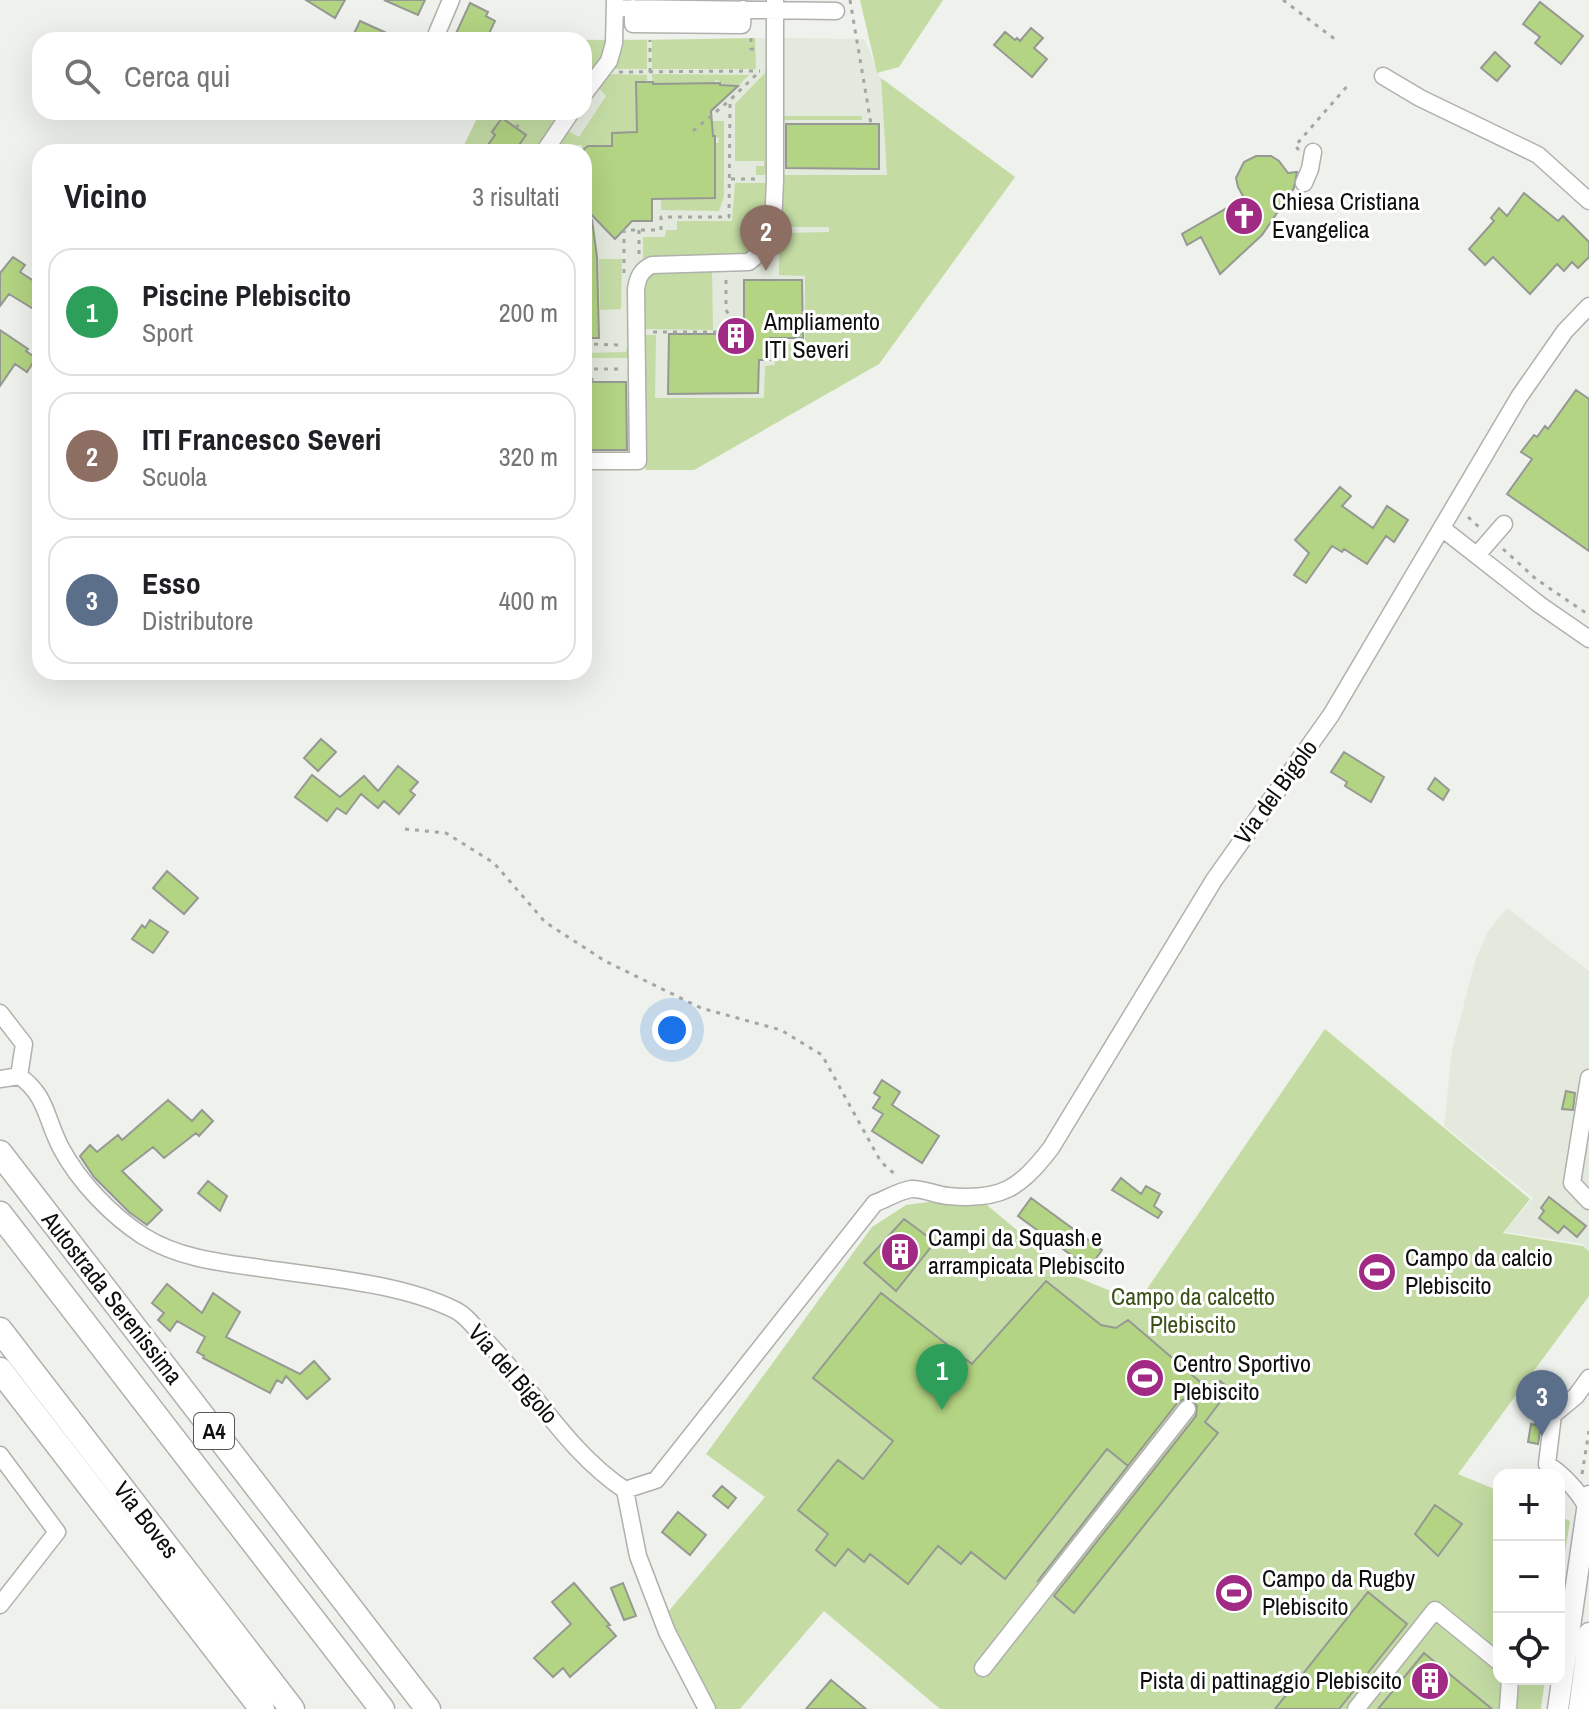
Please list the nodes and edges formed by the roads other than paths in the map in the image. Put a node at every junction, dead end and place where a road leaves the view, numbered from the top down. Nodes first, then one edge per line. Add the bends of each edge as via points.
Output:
1 (451, 0) edge
2 (615, 4) edge
3 (775, 5) edge
4 (836, 11) dead end
5 (437, 32) edge
6 (1383, 76) dead end
7 (592, 83) edge
8 (566, 120) edge
9 (549, 144) edge
10 (1307, 152) road end
11 (1304, 183) dead end
12 (1589, 201) edge
13 (1589, 306) edge
14 (592, 461) edge
15 (1504, 524) dead end
16 (1443, 529) junction
17 (1477, 555) junction
18 (1589, 639) edge
19 (0, 1013) edge
20 (19, 1076) junction
21 (1589, 1078) edge
22 (0, 1079) edge
23 (0, 1153) edge
24 (1589, 1201) edge
25 (0, 1214) edge
26 (0, 1330) edge
27 (0, 1370) edge
28 (1589, 1378) edge
29 (1187, 1409) dead end
30 (0, 1455) edge
31 (625, 1490) junction
32 (1588, 1502) edge
33 (0, 1605) edge
34 (1589, 1633) edge
35 (1493, 1657) edge
36 (983, 1668) dead end
37 (1510, 1685) edge
38 (262, 1709) edge
39 (292, 1709) edge
40 (382, 1709) edge
41 (428, 1709) edge
42 (707, 1709) edge
43 (1356, 1709) edge
44 (1508, 1709) edge
45 (1558, 1709) edge
46 (1579, 1709) edge

1 - 5 street
2 - 3 street via 633,8 633,24 742,25 743,9
2 - 7 street via 609,61
3 - 4 street
3 - 14 street via 770,239 749,262 652,265 638,277 638,461
6 - 12 street via 1538,155
8 - 9 street
10 - 11 street via 1310,169
13 - 16 street, Via del Bigolo via 1519,397
15 - 17 street
16 - 17 street
16 - 31 street, Via del Bigolo via 1331,715 1214,880 1029,1176 1009,1190 984,1195 912,1189 875,1203 656,1480
17 - 18 street
19 - 20 street via 24,1044
20 - 22 street
20 - 31 street, Via del Bigolo via 33,1086 80,1178 141,1234 160,1246 209,1261 415,1293 459,1312 599,1473
21 - 24 street via 1572,1183
23 - 41 highway, Autostrada Serenissima / A4
25 - 40 highway, Autostrada Serenissima / A4
26 - 39 highway, Via Boves
27 - 38 highway, Via Boves
28 - 32 street via 1553,1415 1547,1464
29 - 36 street
30 - 33 street via 57,1532
31 - 42 street via 638,1556 667,1632
32 - 45 main road
34 - 46 main road
35 - 43 street via 1435,1610
37 - 44 street

